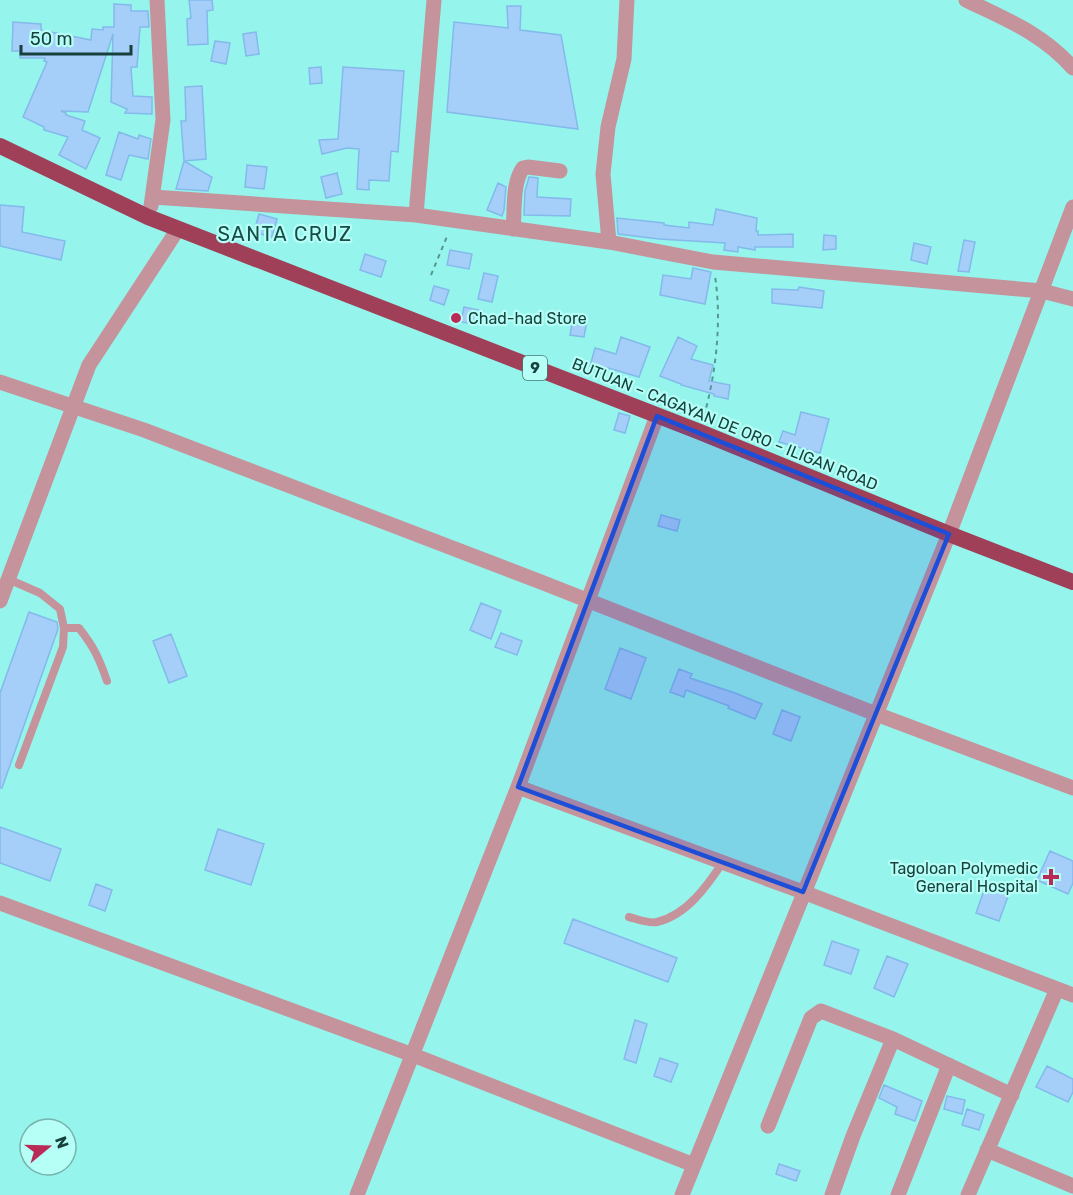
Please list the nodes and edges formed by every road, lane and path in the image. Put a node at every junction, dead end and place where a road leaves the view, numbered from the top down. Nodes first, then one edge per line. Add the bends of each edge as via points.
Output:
1 (157, 0) edge
2 (434, 0) edge
3 (627, 0) edge
4 (966, 0) edge
5 (1073, 68) edge
6 (0, 146) edge
7 (560, 171) dead end
8 (153, 197) junction
9 (1073, 207) edge
10 (416, 214) junction
11 (148, 218) junction
12 (454, 220) junction
13 (178, 229) junction
14 (513, 229) junction
15 (609, 242) junction
16 (713, 262) junction
17 (431, 275) dead end
18 (1042, 291) junction
19 (1073, 299) edge
20 (0, 382) edge
21 (72, 407) junction
22 (657, 416) junction
23 (700, 432) junction
24 (949, 534) junction
25 (8, 579) junction
26 (1073, 582) edge
27 (0, 601) edge
28 (587, 601) junction
29 (64, 628) junction
30 (107, 681) dead end
31 (876, 714) junction
32 (19, 765) dead end
33 (518, 788) junction
34 (1073, 788) edge
35 (723, 862) junction
36 (803, 892) junction
37 (0, 903) edge
38 (629, 917) dead end
39 (1057, 989) junction
40 (1073, 994) edge
41 (893, 1039) junction
42 (413, 1055) junction
43 (949, 1065) junction
44 (1012, 1095) junction
45 (768, 1126) dead end
46 (987, 1150) junction
47 (694, 1165) junction
48 (1073, 1186) edge
49 (357, 1195) edge
50 (682, 1195) edge
51 (832, 1195) edge
52 (898, 1195) edge
53 (968, 1195) edge

1 - 8 street via 162,120
2 - 10 street
3 - 15 street via 624,59 608,127 603,174
4 - 5 street via 1034,33
6 - 11 highway, BUTUAN – CAGAYAN DE ORO – ILIGAN ROAD / 9
7 - 14 street via 523,168 516,190
8 - 10 street
8 - 11 street
9 - 18 street
10 - 12 street
11 - 13 highway, BUTUAN – CAGAYAN DE ORO – ILIGAN ROAD / 9
12 - 14 street
12 - 17 path
13 - 21 street via 88,365
13 - 22 highway, BUTUAN – CAGAYAN DE ORO – ILIGAN ROAD / 9
14 - 15 street
15 - 16 street
16 - 18 street
16 - 23 path via 718,292 716,342 710,395
18 - 19 street
18 - 24 street
20 - 21 street
21 - 25 street
21 - 28 street via 144,430
22 - 23 highway, BUTUAN – CAGAYAN DE ORO – ILIGAN ROAD / 9
22 - 28 street
23 - 24 highway, BUTUAN – CAGAYAN DE ORO – ILIGAN ROAD / 9
24 - 26 highway, BUTUAN – CAGAYAN DE ORO – ILIGAN ROAD / 9
24 - 31 street
25 - 27 street
25 - 29 lane via 40,593 60,609
28 - 31 street
28 - 33 street
29 - 30 lane via 79,628 98,654
29 - 32 lane via 63,647
31 - 34 street
31 - 36 street
33 - 35 street
33 - 42 street
35 - 36 street
35 - 38 lane via 703,891 681,911 656,922
36 - 39 street
36 - 47 street
37 - 42 street
39 - 40 street
39 - 44 street
41 - 43 street
41 - 45 street via 828,1013 815,1013
41 - 51 street
42 - 47 street
42 - 49 street
43 - 44 street
43 - 52 street
44 - 46 street
46 - 48 street
46 - 53 street
47 - 50 street

